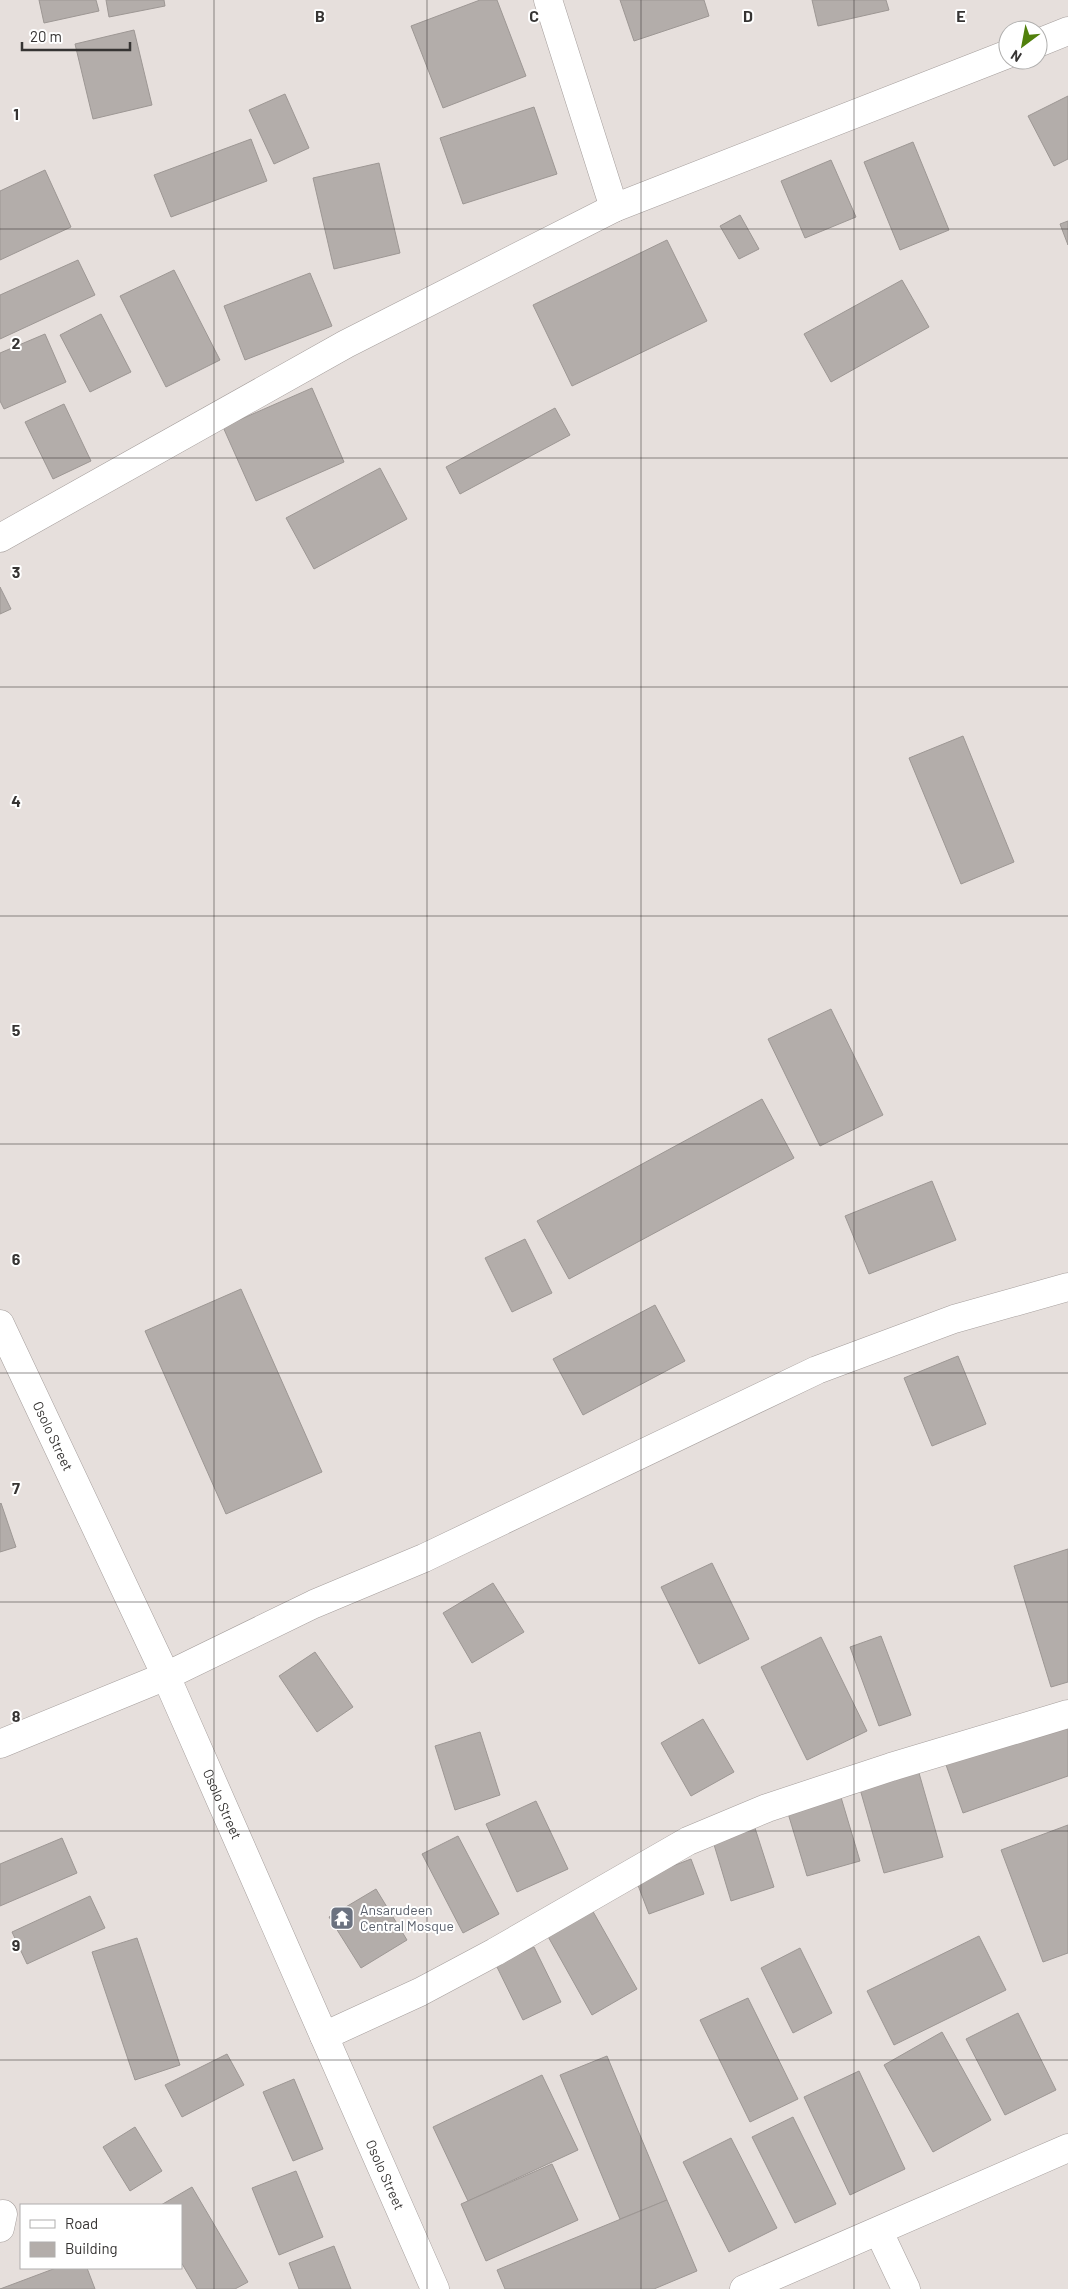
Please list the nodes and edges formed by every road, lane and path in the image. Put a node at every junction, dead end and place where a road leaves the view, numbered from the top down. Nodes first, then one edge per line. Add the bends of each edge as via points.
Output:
1 (548, 0) edge
2 (1068, 31) edge
3 (1048, 39) edge
4 (998, 58) edge
5 (614, 208) junction
6 (0, 538) edge
7 (1068, 1287) edge
8 (0, 1324) edge
9 (166, 1676) junction
10 (1068, 1714) edge
11 (0, 1744) edge
12 (324, 2036) junction
13 (1068, 2148) edge
14 (879, 2232) junction
15 (436, 2289) edge
16 (744, 2289) edge
17 (906, 2289) edge

1 - 5 street
2 - 3 street
4 - 5 street
5 - 6 street via 346,344
7 - 9 street via 954,1319 817,1370 424,1558 314,1604
8 - 9 street, Osolo Street
9 - 11 street
9 - 12 street, Osolo Street
10 - 12 street via 776,1805 688,1841 495,1952 420,1992
12 - 15 street, Osolo Street
13 - 14 street
14 - 16 street
14 - 17 street

